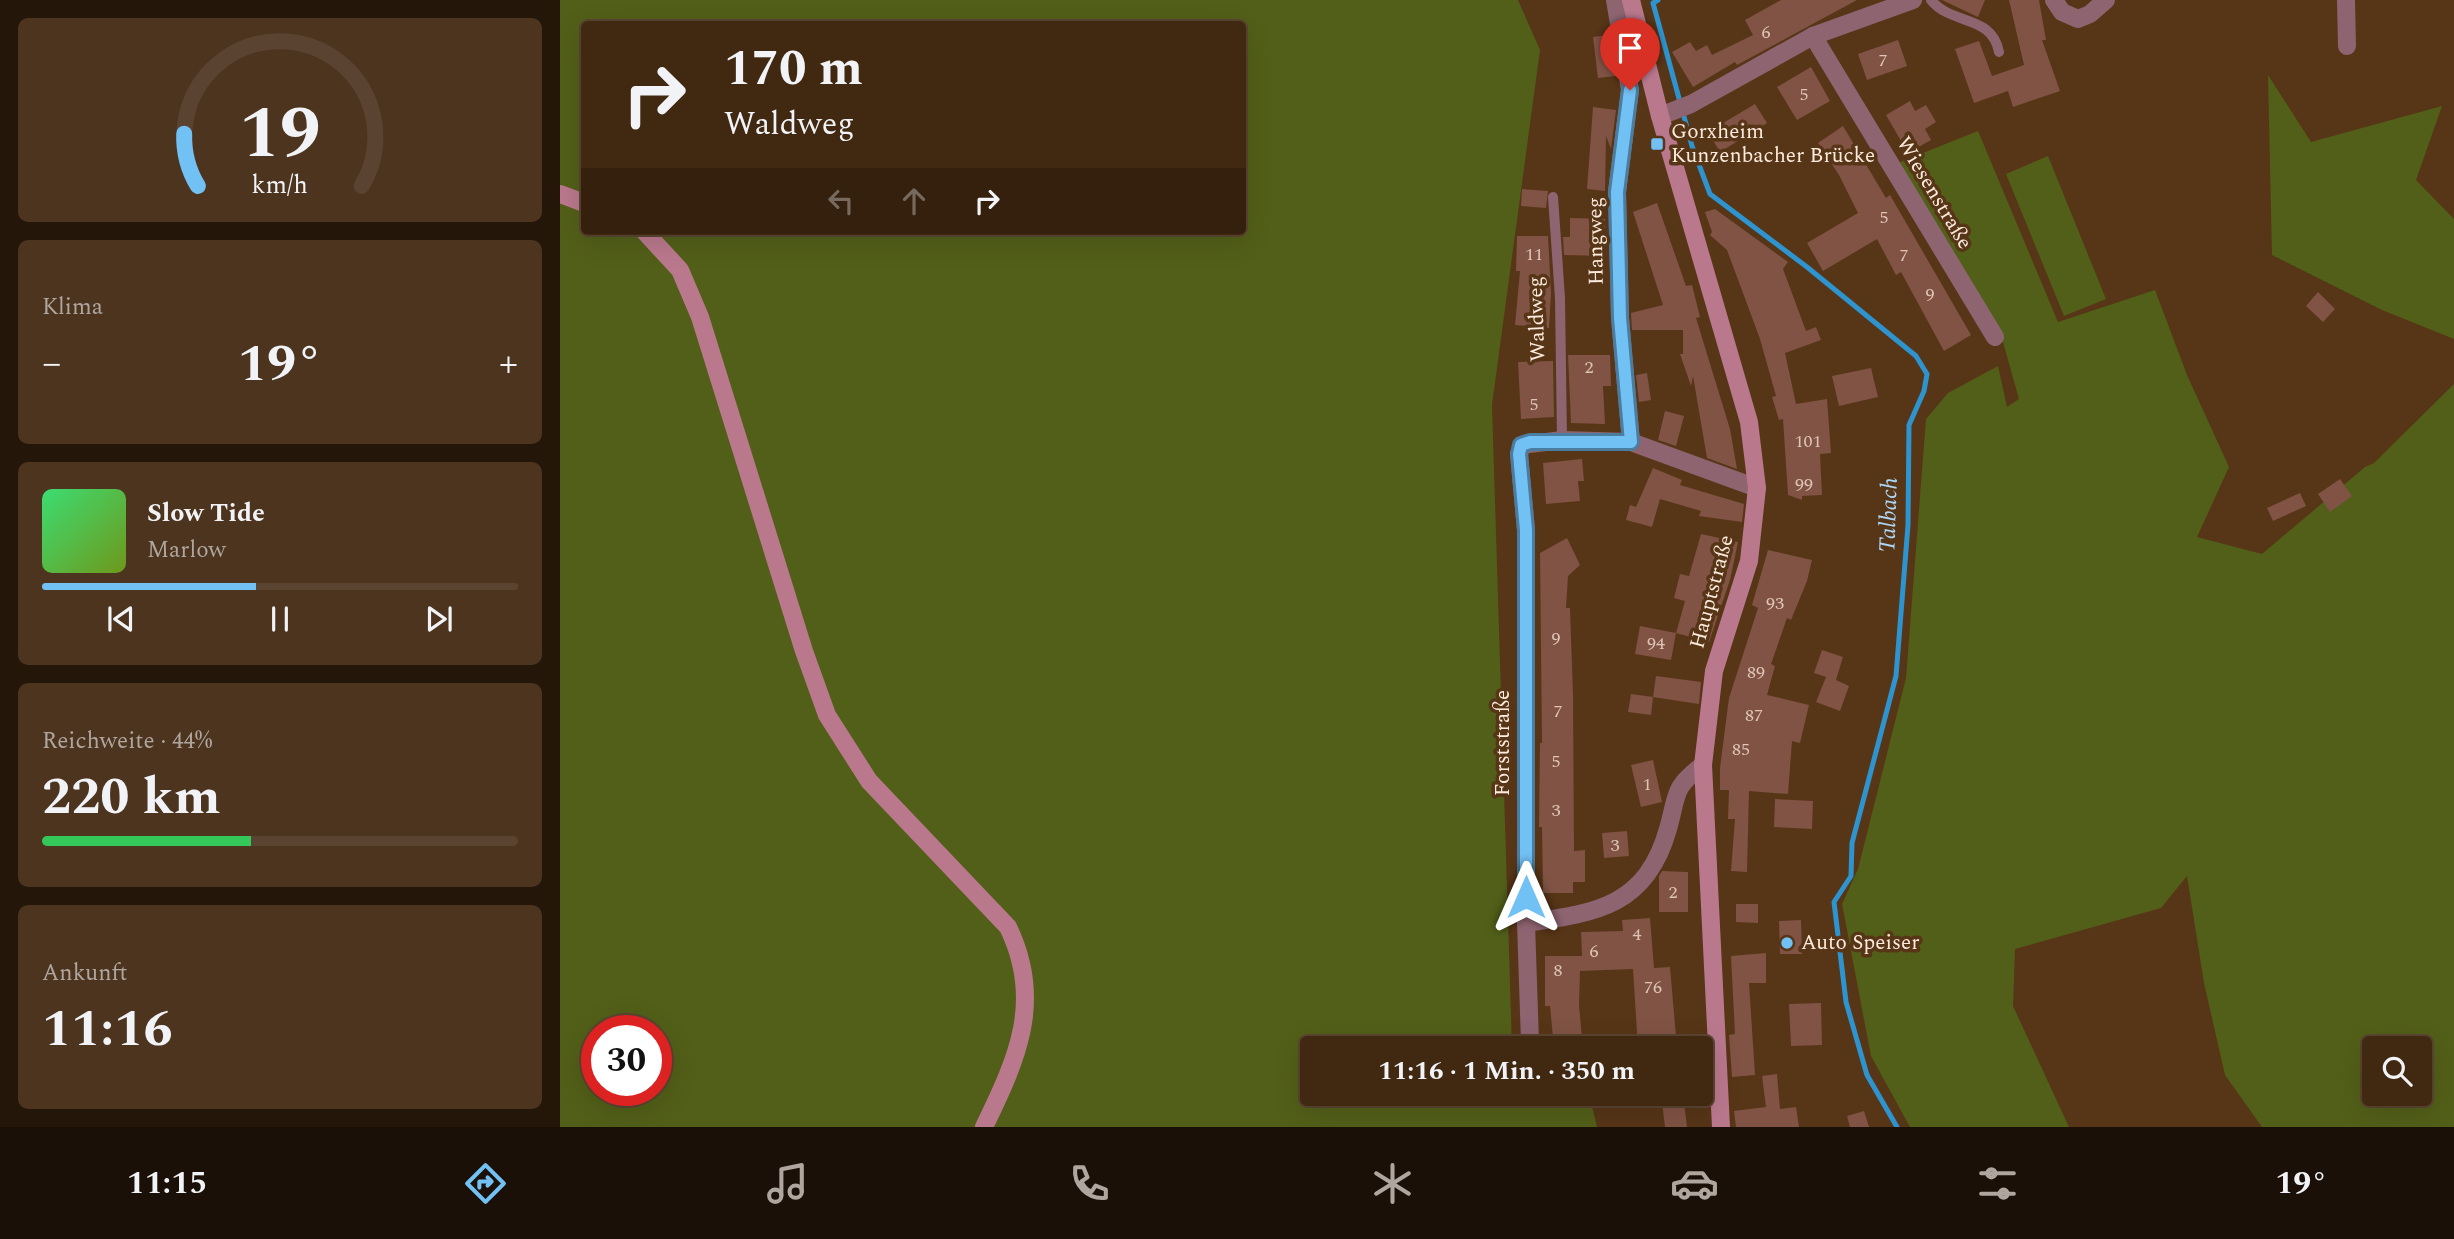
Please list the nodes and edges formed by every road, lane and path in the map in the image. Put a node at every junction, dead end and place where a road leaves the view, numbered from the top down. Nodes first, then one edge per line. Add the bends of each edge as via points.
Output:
1 (1615, 0) edge
2 (1631, 0) edge
3 (1913, 0) edge
4 (1931, 0) edge
5 (2054, 0) edge
6 (2106, 0) edge
7 (2346, 0) edge
8 (1813, 36) junction
9 (2347, 46) dead end
10 (1999, 52) dead end
11 (1666, 113) junction
12 (560, 194) edge
13 (1553, 197) dead end
14 (581, 202) edge
15 (648, 235) edge
16 (1995, 337) dead end
17 (1562, 440) junction
18 (1631, 442) junction
19 (1757, 488) junction
20 (1703, 765) junction
21 (1526, 923) junction
22 (1530, 1036) edge
23 (1719, 1125) edge
24 (984, 1127) edge

1 - 18 street, Hangweg via 1630,90 1617,192 1620,318
2 - 11 main road, Hauptstraße
3 - 8 street
4 - 10 lane via 1941,10 1988,30 1996,38
5 - 6 street via 2062,12 2078,19
7 - 9 street
8 - 11 street via 1692,104
8 - 16 street, Wiesenstraße
11 - 19 main road, Hauptstraße via 1749,422
12 - 14 main road
13 - 17 lane, Waldweg
15 - 24 main road via 680,270 700,317 827,715 869,781 1008,927 1019,950 1024,1027
17 - 18 street
17 - 21 street, Forststraße via 1521,445 1519,454 1526,530
18 - 19 street
19 - 20 main road, Hauptstraße via 1749,561 1714,671
20 - 21 street via 1679,786 1658,854 1640,881 1620,899 1591,913
20 - 23 main road, Hauptstraße
21 - 22 street, Forststraße

